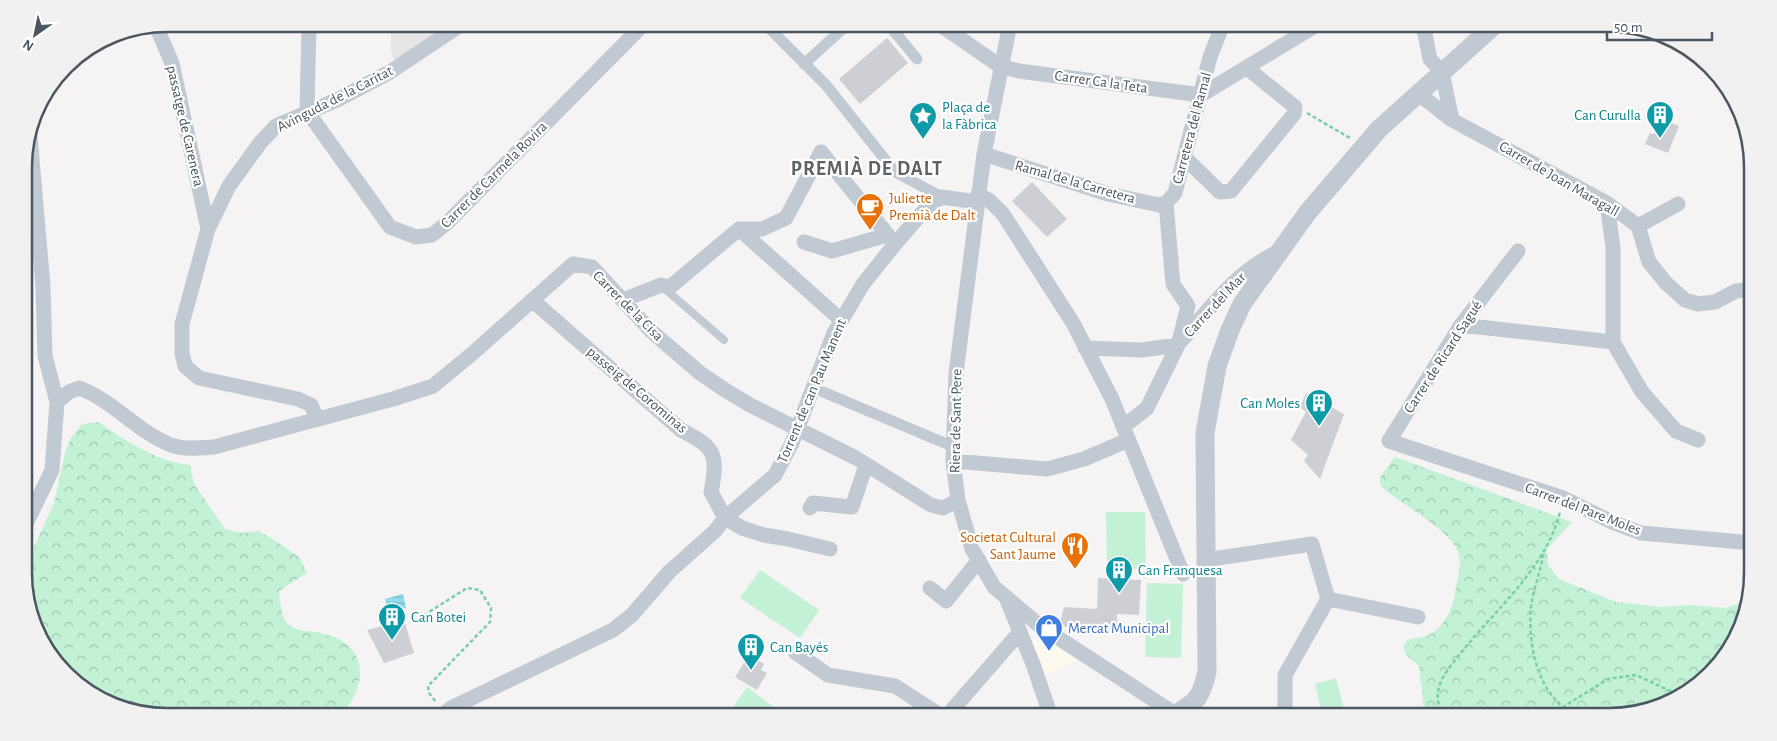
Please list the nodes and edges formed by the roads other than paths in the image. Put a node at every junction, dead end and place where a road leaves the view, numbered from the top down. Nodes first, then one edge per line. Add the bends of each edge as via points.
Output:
1 (898, 32) edge
2 (951, 32) edge
3 (1008, 32) edge
4 (1220, 32) edge
5 (1305, 32) edge
6 (1425, 32) edge
7 (1487, 32) edge
8 (159, 33) edge
9 (309, 33) edge
10 (449, 33) edge
11 (635, 33) edge
12 (773, 33) edge
13 (835, 33) edge
14 (917, 59) dead end
15 (804, 64) junction
16 (1000, 66) junction
17 (1247, 68) junction
18 (1442, 72) junction
19 (1201, 95) junction
20 (1416, 96) junction
21 (307, 111) junction
22 (1452, 120) junction
23 (984, 154) junction
24 (1184, 157) junction
25 (33, 170) edge
26 (942, 197) junction
27 (977, 198) junction
28 (1166, 203) junction
29 (1607, 203) junction
30 (1678, 204) dead end
31 (1638, 226) junction
32 (208, 229) junction
33 (739, 230) junction
34 (891, 240) junction
35 (804, 242) dead end
36 (1280, 251) junction
37 (1518, 251) dead end
38 (661, 285) junction
39 (1744, 290) edge
40 (532, 300) junction
41 (624, 300) junction
42 (841, 320) junction
43 (1460, 325) junction
44 (724, 340) dead end
45 (1613, 342) junction
46 (1178, 345) junction
47 (1085, 348) junction
48 (823, 392) dead end
49 (57, 402) junction
50 (317, 420) junction
51 (798, 428) junction
52 (1125, 434) junction
53 (1698, 440) dead end
54 (1389, 441) joint
55 (953, 454) junction
56 (866, 464) junction
57 (958, 500) junction
58 (810, 508) dead end
59 (32, 511) edge
60 (725, 518) junction
61 (1744, 542) edge
62 (830, 550) dead end
63 (979, 560) junction
64 (1205, 560) junction
65 (1183, 574) dead end
66 (930, 588) dead end
67 (1006, 596) junction
68 (1328, 599) junction
69 (1418, 617) dead end
70 (1020, 632) junction
71 (795, 652) dead end
72 (456, 708) edge
73 (928, 708) edge
74 (954, 708) edge
75 (1048, 708) edge
76 (1166, 708) edge
77 (1188, 708) edge
78 (1285, 708) edge

1 - 14 street
2 - 16 street
3 - 16 street, Riera de Sant Pere
4 - 19 street, Carretera del Ramal via 1210,57
5 - 17 street
6 - 18 street via 1430,59
7 - 18 street
8 - 32 street, passatge de Carenera via 172,63
9 - 21 street
10 - 21 street, Avinguda de la Caritat via 390,72 339,99
11 - 21 street, Carrer de Carmela Rovira via 448,223 432,235 416,237 390,227
12 - 15 street
13 - 15 street
15 - 26 street via 826,85 895,172
16 - 19 street, Carrer Ca la Teta
16 - 23 street, Riera de Sant Pere
17 - 19 street
17 - 24 street via 1296,107 1294,114 1231,191 1220,192
18 - 20 street
18 - 22 street
19 - 24 street, Carretera del Ramal
20 - 22 street, Carrer de Joan Maragall
20 - 36 street via 1363,147
21 - 32 street, Avinguda de la Caritat via 276,126 260,142 229,186
22 - 29 street, Carrer de Joan Maragall
23 - 27 street, Riera de Sant Pere
23 - 28 street, Ramal de la Carretera via 1108,194 1159,205
24 - 28 street, Carretera del Ramal via 1175,193
25 - 49 street via 43,286 45,356
26 - 27 street
26 - 34 street, Torrent de can Pau Manent
27 - 47 street via 990,201 1004,214 1073,323
27 - 55 street, Riera de Sant Pere via 956,373
28 - 46 street, Carretera del Ramal via 1173,284 1188,306
29 - 31 street, Carrer de Joan Maragall
29 - 45 street via 1612,248
30 - 31 street
31 - 39 street via 1649,262 1685,300 1698,304 1715,302 1736,290
32 - 50 street, Avinguda de la Caritat via 182,324 185,366 199,378 298,399 311,405
33 - 34 street via 762,230 786,218 821,152
33 - 38 street via 670,287
33 - 42 street
34 - 35 street via 832,251
34 - 42 street, Torrent de can Pau Manent
36 - 46 street, Carrer del Mar via 1259,261 1237,278
36 - 64 street via 1242,304 1217,366 1204,433
37 - 43 street, Carrer de Ricard Sagué
38 - 41 street
38 - 44 lane
40 - 41 street, Carrer de la Cisa via 573,264 592,268
40 - 50 street, Carrer de la Cisa via 433,386
40 - 60 street, passeig de Corominas via 681,430 705,443 714,457 711,492
41 - 51 street, Carrer de la Cisa via 651,331 700,373 750,405
42 - 51 street, Torrent de can Pau Manent
43 - 45 street
43 - 54 street, Carrer de Ricard Sagué
45 - 53 street via 1642,392 1676,431
46 - 47 street via 1142,350
46 - 52 street, Carrer del Mar via 1147,408
47 - 52 street via 1112,399
48 - 55 street
49 - 50 street, Carrer de la Cisa via 68,392 79,388 92,392 153,436 172,446 186,448 214,447
49 - 59 street via 52,470
51 - 56 street, Carrer de la Cisa
51 - 60 street, Torrent de can Pau Manent via 775,475
52 - 55 street, Carrer del Mar via 1084,459 1047,469
52 - 65 street
54 - 61 street, Carrer del Pare Moles via 1563,498 1641,533
55 - 57 street, Riera de Sant Pere
56 - 57 street, Carrer de la Cisa via 931,505 943,508
56 - 58 street via 852,507 813,503
57 - 63 street, Riera de Sant Pere via 972,549
60 - 62 street via 764,536
60 - 72 street, Torrent de can Pau Manent via 669,572 632,615 613,630
63 - 66 street via 946,601
63 - 67 street, Riera de Sant Pere via 994,586
64 - 68 street via 1312,544
64 - 77 street via 1208,672 1202,694
67 - 70 street
67 - 76 street, Riera de Sant Pere via 1040,626
68 - 69 street
68 - 78 street via 1285,674
70 - 74 street
70 - 75 street
71 - 73 street via 828,675 895,686

